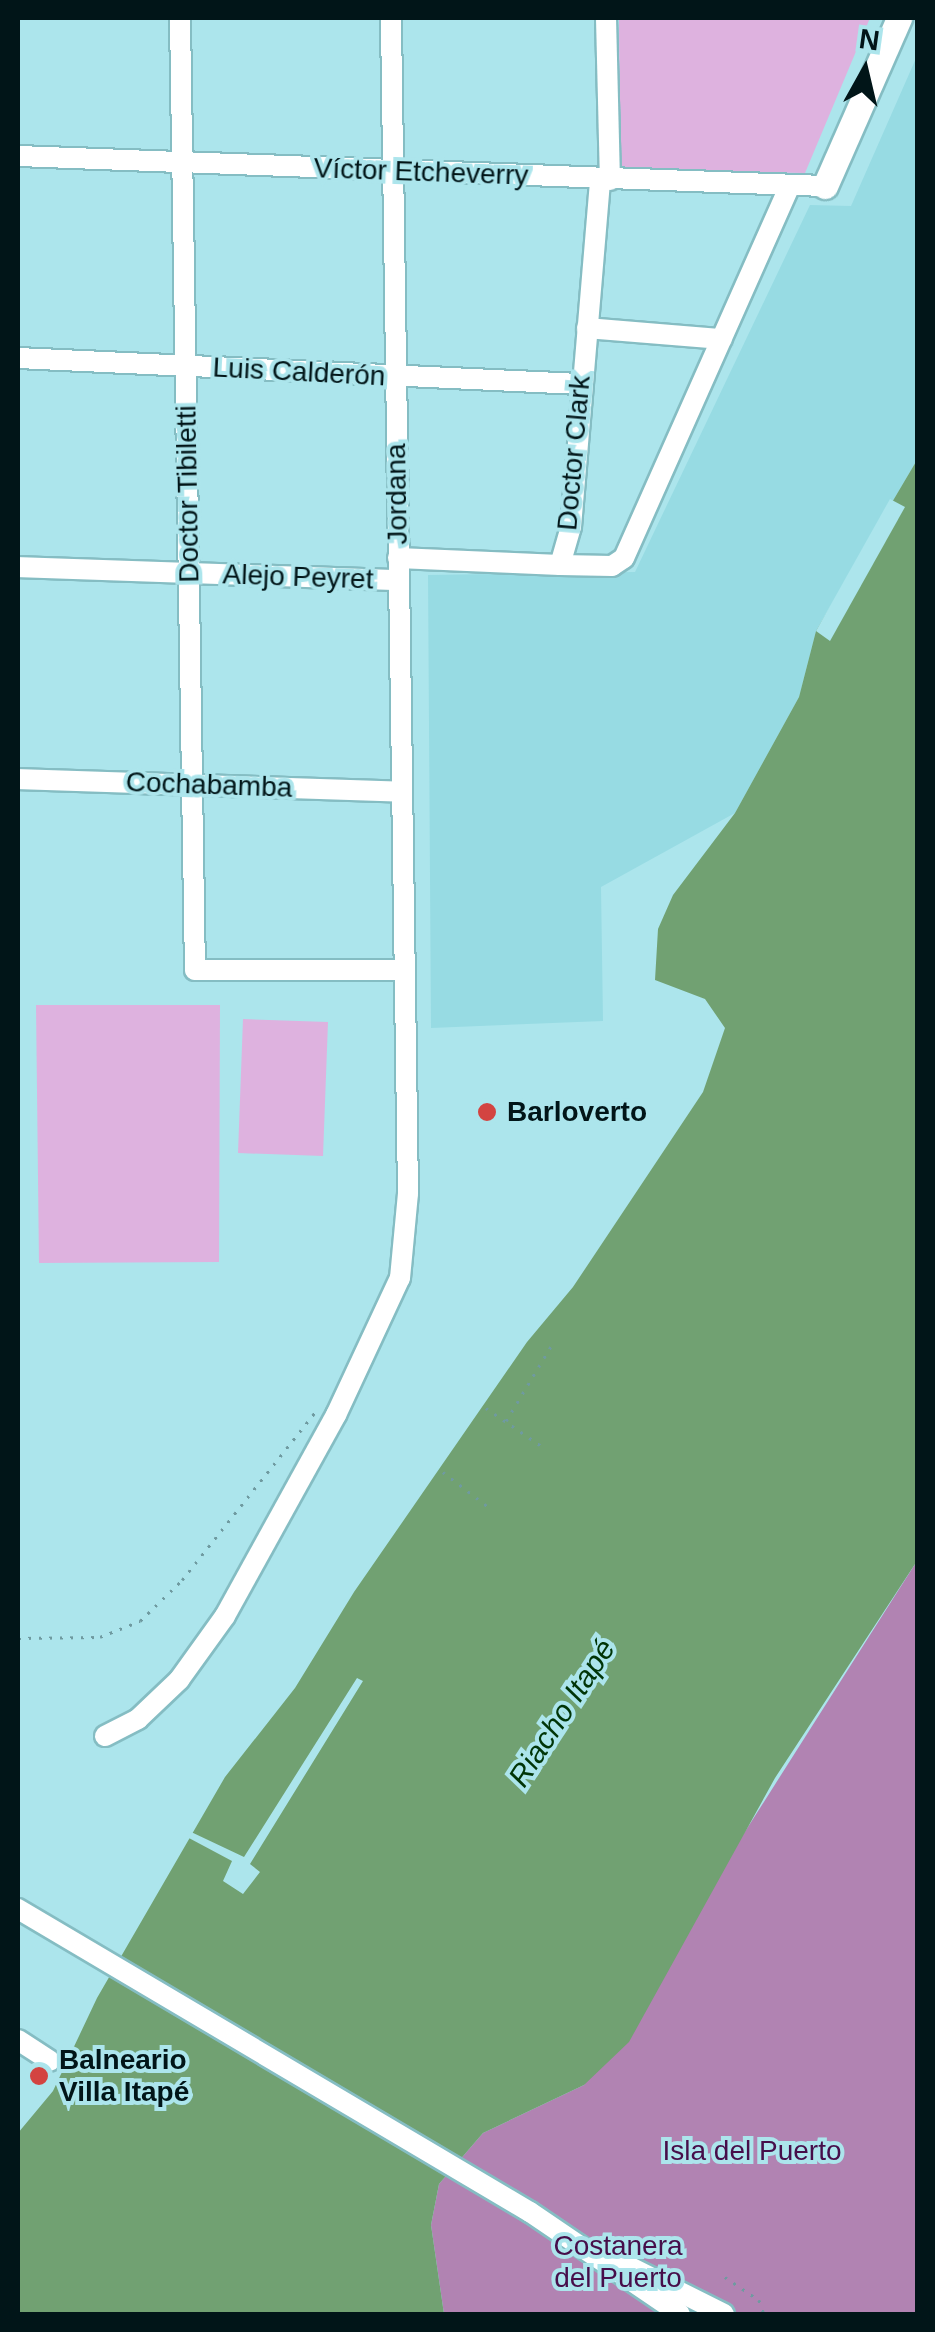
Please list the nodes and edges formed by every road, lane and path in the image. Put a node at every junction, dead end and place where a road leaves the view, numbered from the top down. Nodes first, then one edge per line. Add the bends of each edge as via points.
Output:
1 (180, 18) edge
2 (391, 18) edge
3 (606, 18) edge
4 (899, 18) edge
5 (18, 156) edge
6 (182, 163) junction
7 (393, 170) junction
8 (605, 180) junction
9 (789, 186) junction
10 (825, 186) joint
11 (587, 328) junction
12 (722, 340) junction
13 (18, 358) edge
14 (186, 367) junction
15 (396, 377) junction
16 (580, 384) junction
17 (398, 558) junction
18 (560, 565) junction
19 (18, 567) edge
20 (189, 573) junction
21 (398, 580) junction
22 (18, 779) edge
23 (192, 785) junction
24 (401, 792) junction
25 (404, 970) junction
26 (550, 1346) dead end
27 (324, 1399) dead end
28 (486, 1408) dead end
29 (506, 1422) junction
30 (543, 1447) dead end
31 (443, 1472) dead end
32 (491, 1509) dead end
33 (18, 1638) edge
34 (106, 1736) dead end
35 (18, 1909) edge
36 (18, 2040) edge
37 (50, 2061) dead end
38 (596, 2253) junction
39 (724, 2278) dead end
40 (680, 2314) edge
41 (724, 2314) edge
42 (764, 2314) edge

1 - 6 street, Doctor Tibiletti
2 - 7 street, Jordana
3 - 8 street, Doctor Clark
4 - 10 main road
5 - 6 street, Víctor Etcheverry
6 - 7 street, Víctor Etcheverry
6 - 14 street, Doctor Tibiletti
7 - 8 street, Víctor Etcheverry
7 - 15 street, Jordana
8 - 9 street, Víctor Etcheverry
8 - 11 street, Doctor Clark
9 - 10 street, Víctor Etcheverry
9 - 12 street
11 - 12 street
11 - 16 street, Doctor Clark
12 - 18 street via 624,558 612,566
13 - 14 street, Luis Calderón
14 - 15 street, Luis Calderón
14 - 20 street, Doctor Tibiletti
15 - 16 street, Luis Calderón
15 - 17 street, Jordana
16 - 18 street, Doctor Clark via 571,527
17 - 18 street, Doctor Clark
17 - 21 street, Jordana
19 - 20 street, Alejo Peyret
20 - 21 street, Alejo Peyret
20 - 23 street, Doctor Tibiletti
21 - 24 street, Jordana
22 - 23 street, Cochabamba
23 - 24 street, Cochabamba
23 - 25 street, Doctor Tibiletti via 195,970
24 - 25 street, Jordana
25 - 34 street, Jordana via 408,1194 400,1278 336,1415 225,1616 179,1680 138,1719
26 - 29 path
27 - 33 path via 182,1580 140,1621 100,1637
28 - 29 path
29 - 30 path
31 - 32 path
35 - 38 street
36 - 37 street
38 - 40 street
38 - 41 street
39 - 42 path via 759,2300

